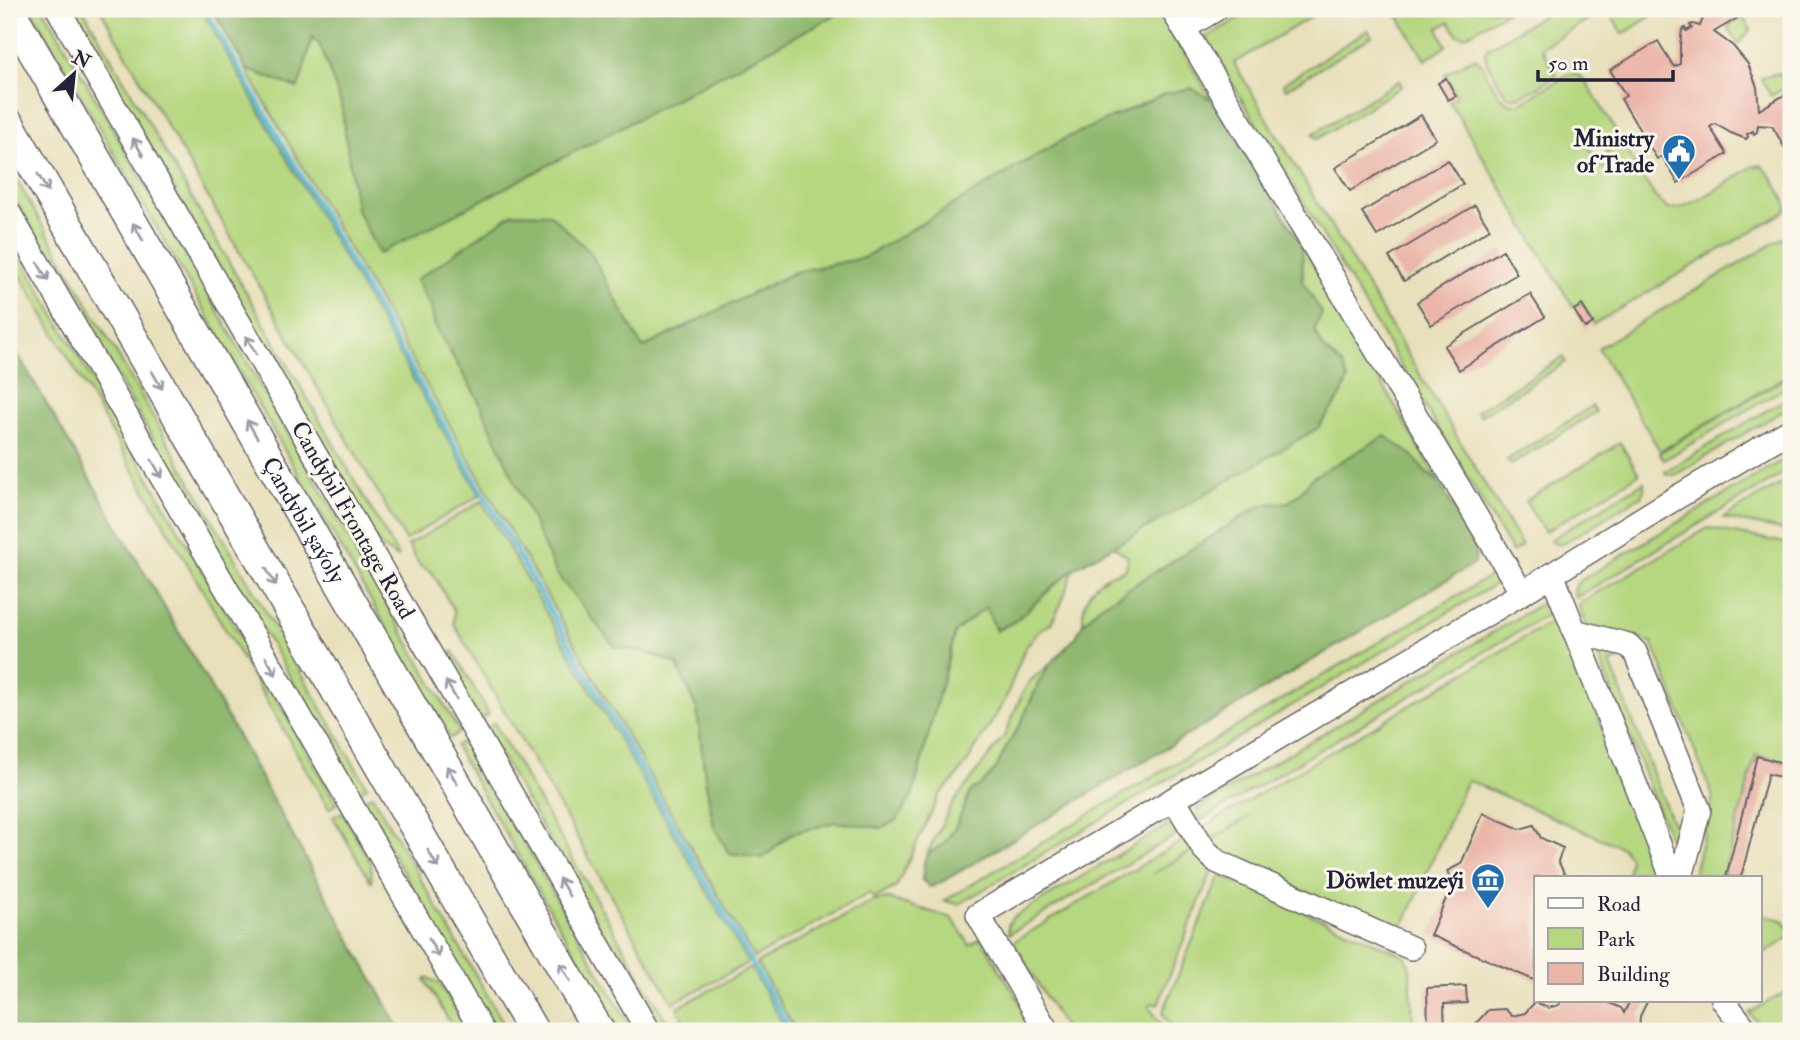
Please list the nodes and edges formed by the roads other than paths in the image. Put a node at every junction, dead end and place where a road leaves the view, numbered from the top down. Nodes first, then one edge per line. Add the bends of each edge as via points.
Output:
1 (9, 9) edge
2 (58, 9) edge
3 (1216, 9) edge
4 (1178, 19) edge
5 (9, 124) edge
6 (9, 213) edge
7 (1791, 430) edge
8 (1552, 574) junction
9 (1522, 593) junction
10 (1574, 631) junction
11 (1174, 799) junction
12 (1672, 876) edge
13 (1681, 876) edge
14 (1411, 947) dead end
15 (1725, 1002) edge
16 (482, 1031) edge
17 (533, 1031) edge
18 (599, 1031) edge
19 (648, 1031) edge
20 (1047, 1031) edge
21 (1747, 1031) edge

18 -> 1 main road, Çandybil şaýoly
19 -> 2 street, Candybil Frontage Road
3 - 4 street
4 - 9 street
5 -> 17 main road
6 -> 16 street
7 - 8 street
8 - 9 street
8 - 10 street
9 - 11 street
10 - 12 street
10 - 13 street via 1628,645 1635,652 1699,810
11 - 14 street via 1216,861
11 - 20 street via 978,915
15 - 21 street

